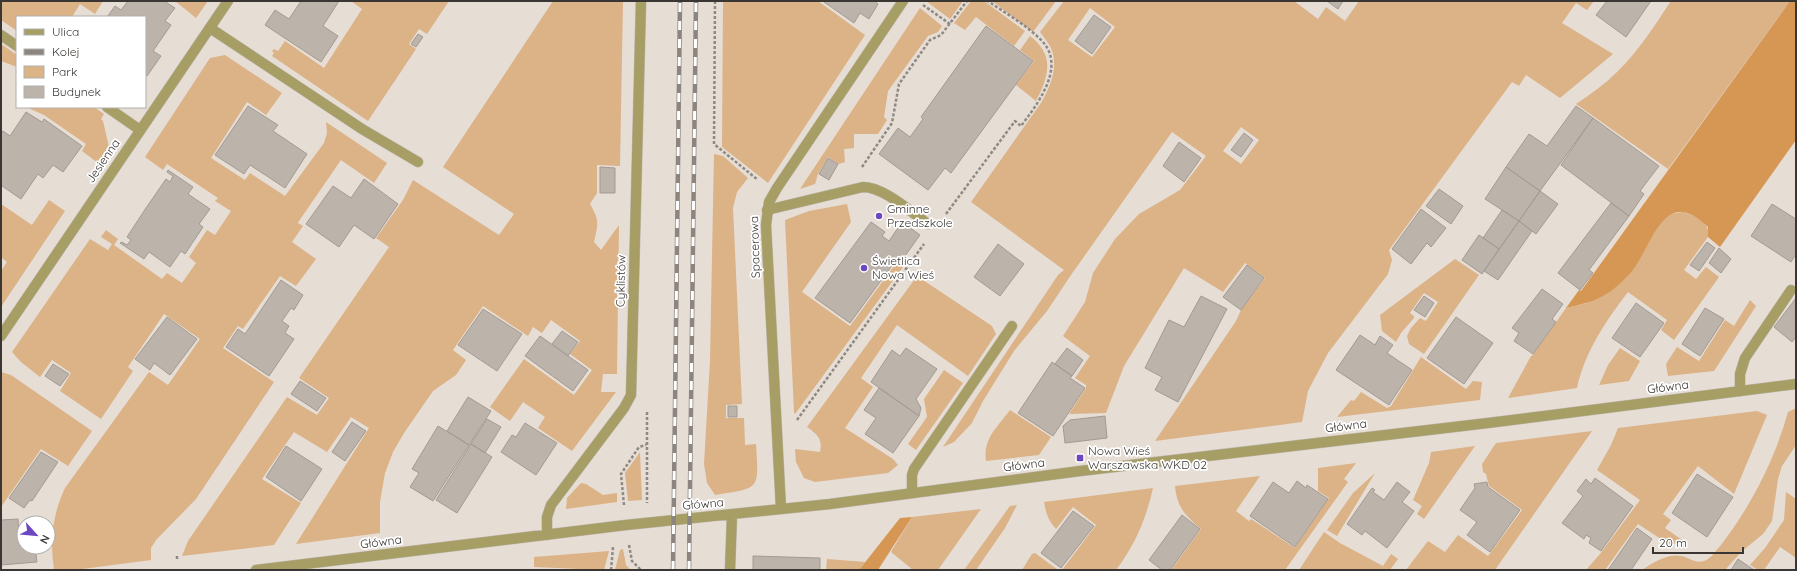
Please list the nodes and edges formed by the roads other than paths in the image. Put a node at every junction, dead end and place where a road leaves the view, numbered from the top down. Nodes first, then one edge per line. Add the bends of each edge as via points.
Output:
1 (228, 1) edge
2 (641, 1) edge
3 (903, 1) edge
4 (210, 28) junction
5 (1, 35) edge
6 (16, 45) edge
7 (108, 108) edge
8 (140, 130) junction
9 (418, 162) dead end
10 (767, 210) junction
11 (928, 224) dead end
12 (1791, 290) dead end
13 (1012, 326) dead end
14 (1, 336) edge
15 (1796, 384) edge
16 (1740, 391) junction
17 (912, 493) junction
18 (781, 509) junction
19 (732, 515) junction
20 (548, 535) junction
21 (256, 570) edge
22 (730, 570) edge

1 - 4 street, Jesienna
2 - 20 street, Cyklistów via 631,395 551,505 547,517
3 - 10 street, Spacerowa via 774,192
4 - 8 street, Jesienna
4 - 9 street
5 - 6 street
7 - 8 street
8 - 14 street, Jesienna
10 - 11 street via 863,187 877,189
10 - 18 street, Spacerowa
12 - 16 street via 1745,358 1740,374
13 - 17 street via 914,469
15 - 16 street, Główna
16 - 17 street, Główna
17 - 18 street, Główna
18 - 19 street, Główna
19 - 20 street, Główna
19 - 22 street
20 - 21 street, Główna

